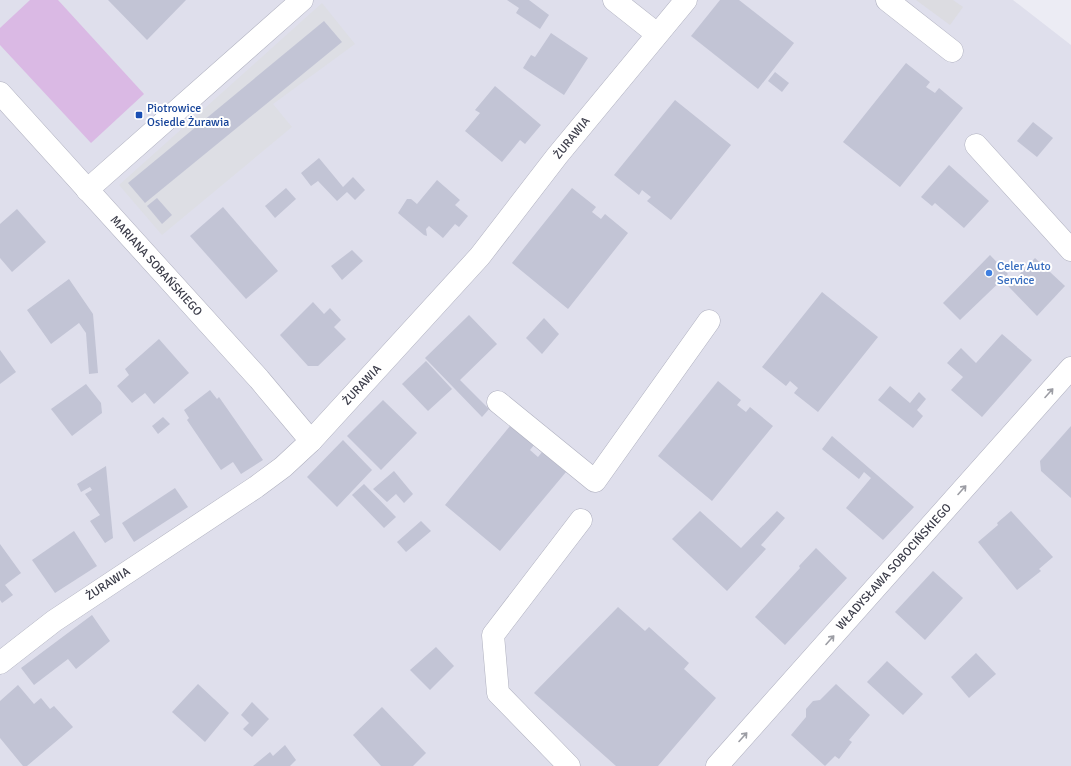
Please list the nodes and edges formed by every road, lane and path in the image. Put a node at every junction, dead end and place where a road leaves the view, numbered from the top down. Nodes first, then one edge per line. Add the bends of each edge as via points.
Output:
1 (302, 0) edge
2 (614, 0) edge
3 (686, 0) edge
4 (887, 0) edge
5 (657, 34) junction
6 (952, 51) dead end
7 (0, 93) edge
8 (976, 145) dead end
9 (87, 190) junction
10 (1071, 250) edge
11 (709, 321) dead end
12 (1071, 368) edge
13 (498, 402) dead end
14 (311, 440) junction
15 (581, 520) dead end
16 (0, 663) edge
17 (569, 766) edge
18 (717, 766) edge

1 - 9 street
2 - 5 street
3 - 5 street, ŻURAWIA
4 - 6 street
5 - 14 street, ŻURAWIA via 557,156 480,256
7 - 9 street, MARIANA SOBAŃSKIEGO
8 - 10 street
9 - 14 street, MARIANA SOBAŃSKIEGO
11 - 13 street via 595,481
18 -> 12 street, WŁADYSŁAWA SOBOCIŃSKIEGO
14 - 16 street, ŻURAWIA via 256,487 59,617
15 - 17 street via 493,636 498,693

